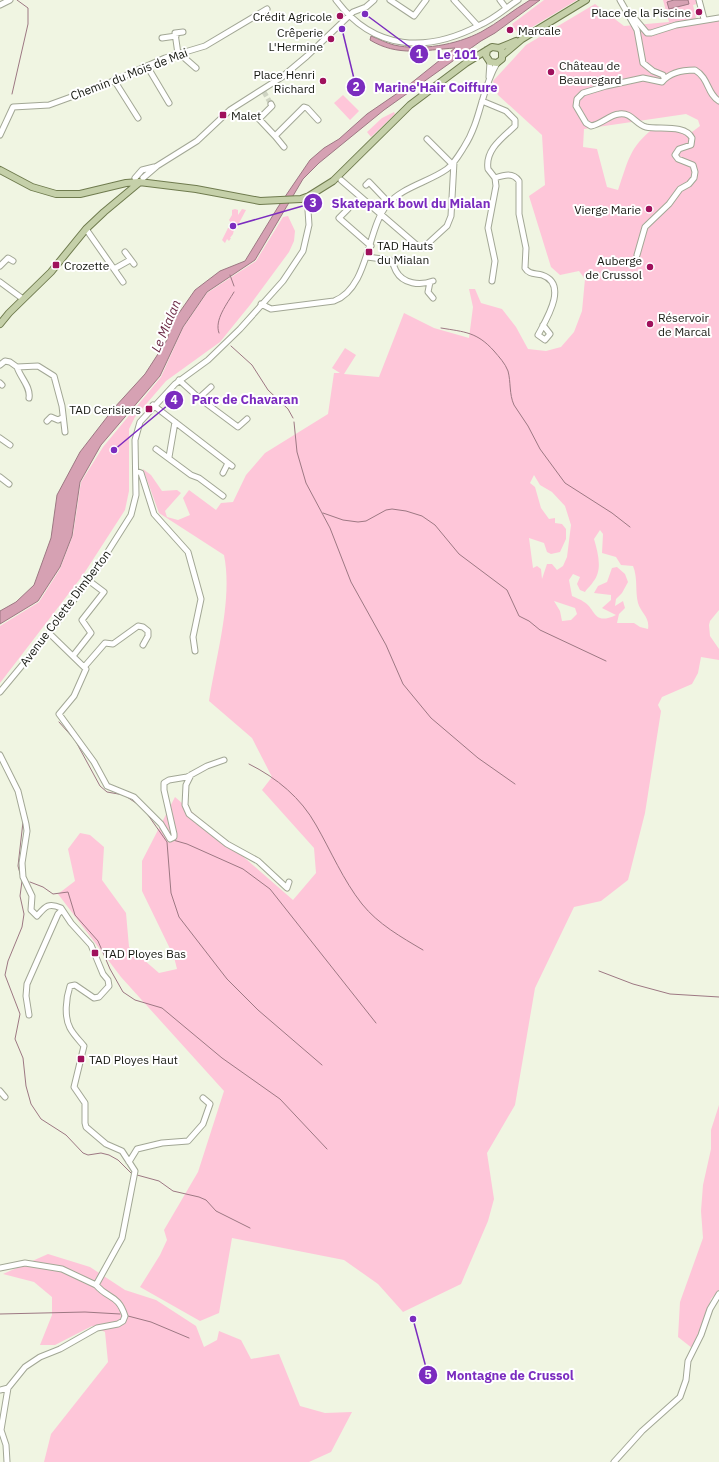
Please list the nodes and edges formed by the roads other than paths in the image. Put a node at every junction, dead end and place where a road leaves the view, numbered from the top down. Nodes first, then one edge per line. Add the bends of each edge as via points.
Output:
1 (10, 0) edge
2 (336, 0) edge
3 (374, 0) edge
4 (426, 0) edge
5 (454, 0) edge
6 (500, 0) edge
7 (518, 0) edge
8 (586, 0) edge
9 (620, 0) edge
10 (699, 0) edge
11 (394, 2) edge
12 (0, 5) edge
13 (506, 8) junction
14 (267, 9) dead end
15 (627, 13) junction
16 (350, 15) junction
17 (719, 18) edge
18 (704, 19) junction
19 (478, 26) junction
20 (182, 32) dead end
21 (176, 36) junction
22 (162, 38) dead end
23 (522, 39) junction
24 (499, 48) junction
25 (488, 50) junction
26 (179, 54) junction
27 (503, 55) junction
28 (488, 60) junction
29 (497, 63) junction
30 (466, 64) junction
31 (147, 66) junction
32 (196, 68) dead end
33 (489, 78) junction
34 (664, 78) junction
35 (114, 80) junction
36 (482, 101) junction
37 (719, 101) edge
38 (169, 103) dead end
39 (271, 104) dead end
40 (138, 118) dead end
41 (318, 120) dead end
42 (0, 136) edge
43 (274, 136) junction
44 (428, 139) dead end
45 (284, 147) dead end
46 (453, 163) junction
47 (0, 170) edge
48 (495, 178) junction
49 (137, 180) junction
50 (341, 180) dead end
51 (366, 185) dead end
52 (309, 196) junction
53 (300, 199) junction
54 (389, 203) junction
55 (348, 209) dead end
56 (308, 210) junction
57 (381, 215) junction
58 (86, 229) junction
59 (371, 246) junction
60 (125, 252) dead end
61 (637, 255) dead end
62 (367, 257) junction
63 (13, 261) dead end
64 (0, 266) edge
65 (114, 269) junction
66 (492, 281) dead end
67 (0, 282) edge
68 (123, 282) dead end
69 (433, 298) dead end
70 (23, 299) junction
71 (261, 304) junction
72 (0, 324) edge
73 (543, 326) junction
74 (0, 365) edge
75 (18, 367) junction
76 (179, 380) junction
77 (212, 387) dead end
78 (30, 398) dead end
79 (199, 398) junction
80 (153, 405) junction
81 (62, 418) junction
82 (247, 419) dead end
83 (47, 421) dead end
84 (175, 422) junction
85 (65, 432) dead end
86 (0, 438) edge
87 (10, 445) dead end
88 (156, 449) dead end
89 (168, 457) junction
90 (136, 471) junction
91 (223, 472) dead end
92 (0, 477) edge
93 (9, 484) dead end
94 (224, 496) dead end
95 (88, 580) junction
96 (49, 633) junction
97 (143, 645) dead end
98 (195, 651) dead end
99 (73, 656) junction
100 (85, 666) junction
101 (0, 692) edge
102 (0, 755) edge
103 (224, 760) dead end
104 (192, 774) junction
105 (289, 882) dead end
106 (62, 910) junction
107 (29, 1015) dead end
108 (0, 1091) edge
109 (5, 1097) dead end
110 (203, 1098) dead end
111 (129, 1162) junction
112 (0, 1268) edge
113 (96, 1285) junction
114 (719, 1294) edge
115 (8, 1388) junction
116 (0, 1390) edge
117 (7, 1462) edge
118 (614, 1462) edge

1 - 12 street
2 - 16 street
3 - 16 street
4 - 11 street via 414,16
5 - 19 street
6 - 13 street
7 - 13 street
8 - 23 main road
9 - 15 street
10 - 18 street
13 - 19 street
14 - 26 street, Chemin du Mois de Mai via 205,46
15 - 18 street via 651,34
15 - 34 street via 636,30 643,63
16 - 19 street via 378,35 406,44 436,42
16 - 49 street via 297,65 264,91 230,110 197,141 157,166 142,170
17 - 18 street
20 - 21 street via 175,33
21 - 22 street
21 - 26 street
23 - 24 main road
23 - 27 main road
24 - 25 main road via 492,47
24 - 27 main road
25 - 28 main road
25 - 30 main road
26 - 31 street, Chemin du Mois de Mai
26 - 32 street
27 - 29 main road
28 - 29 main road
28 - 30 main road
28 - 33 street
29 - 33 street
30 - 52 main road via 410,105 345,171
31 - 35 street, Chemin du Mois de Mai
31 - 38 street
33 - 36 street
34 - 37 street via 673,73 695,70 702,74 712,96
34 - 61 street via 659,82 643,78 594,88 580,96 576,104 585,121 591,126 603,123 615,115 627,114 643,126 680,130 692,138 691,145 676,151 675,155 678,159 693,165 694,178 680,189 670,204 646,227
35 - 40 street
35 - 42 street, Chemin du Mois de Mai via 49,105 13,107
36 - 46 street via 473,132
36 - 48 street via 506,111 515,120 515,126 488,157 488,169
39 - 43 street via 272,106 259,119
41 - 43 street via 304,108
43 - 45 street
44 - 46 street
46 - 54 street
46 - 57 street via 451,216 446,226 429,244 420,248
47 - 49 main road via 26,185 48,192 72,194 93,191 120,180
48 - 66 street via 496,186 488,228 495,261
48 - 73 street via 508,174 514,175 519,181 519,214 526,248 525,268 531,273 550,279 553,286 555,299
49 - 53 main road via 271,202
49 - 58 main road
50 - 57 street
51 - 54 street via 368,182
52 - 53 main road
52 - 56 street, Avenue Colette Dimberton
53 - 56 street
54 - 57 street
55 - 59 street via 339,218
56 - 71 street, Avenue Colette Dimberton via 309,225 303,251 283,281
57 - 59 street
58 - 65 street
58 - 70 main road via 50,272
59 - 62 street
60 - 65 street via 132,262
62 - 69 street via 390,260 401,277 408,282 431,282 428,292
62 - 71 street via 352,286 343,297 334,301 271,309
63 - 64 street via 8,258
65 - 68 street
67 - 70 street
70 - 72 main road
71 - 76 street, Avenue Colette Dimberton via 208,360
73 - 73 street via 538,335 545,340 550,334
74 - 75 street via 10,362
75 - 78 street
75 - 81 street via 38,366 54,376 62,406
76 - 79 street
76 - 80 street, Avenue Colette Dimberton
77 - 79 street
79 - 82 street via 238,427
80 - 84 street
80 - 90 street, Avenue Colette Dimberton via 137,427
81 - 83 street via 58,420 51,417
81 - 85 street
84 - 89 street
84 - 91 street via 230,464
86 - 87 street
88 - 89 street
89 - 94 street
90 - 95 street, Avenue Colette Dimberton via 136,495 131,514
90 - 98 street via 141,472 154,514 188,552 201,599 193,637
92 - 93 street
95 - 96 street, Avenue Colette Dimberton
95 - 99 street via 104,592 82,620 91,632
96 - 99 street
96 - 101 street, Avenue Colette Dimberton
97 - 100 street via 148,632 138,626 113,644 105,643
99 - 100 street
100 - 104 street via 74,696 59,714 94,762 107,786 134,797 161,824 170,839 174,834 164,783
102 - 106 street via 18,791 26,824 22,863 23,877 32,896 31,910 37,916 47,906 59,907
103 - 104 street
104 - 105 street via 186,785 185,805 189,814 227,844 258,861 287,888
106 - 107 street via 27,984
106 - 111 street via 91,945 109,986 99,997 94,998 75,985 70,986 67,1002 69,1027 84,1046 74,1087 85,1103 86,1127 106,1144 122,1150
108 - 109 street
110 - 111 street via 210,1104 203,1124 188,1141 162,1143 137,1149
111 - 113 street via 135,1171 122,1238
112 - 113 street via 25,1262 62,1269
113 - 115 street via 103,1294 113,1296 117,1300 125,1316 123,1321 97,1328 40,1357 25,1367
114 - 118 street via 688,1361 686,1380 680,1397 642,1431
115 - 116 street
115 - 117 street via 1,1430 6,1445

